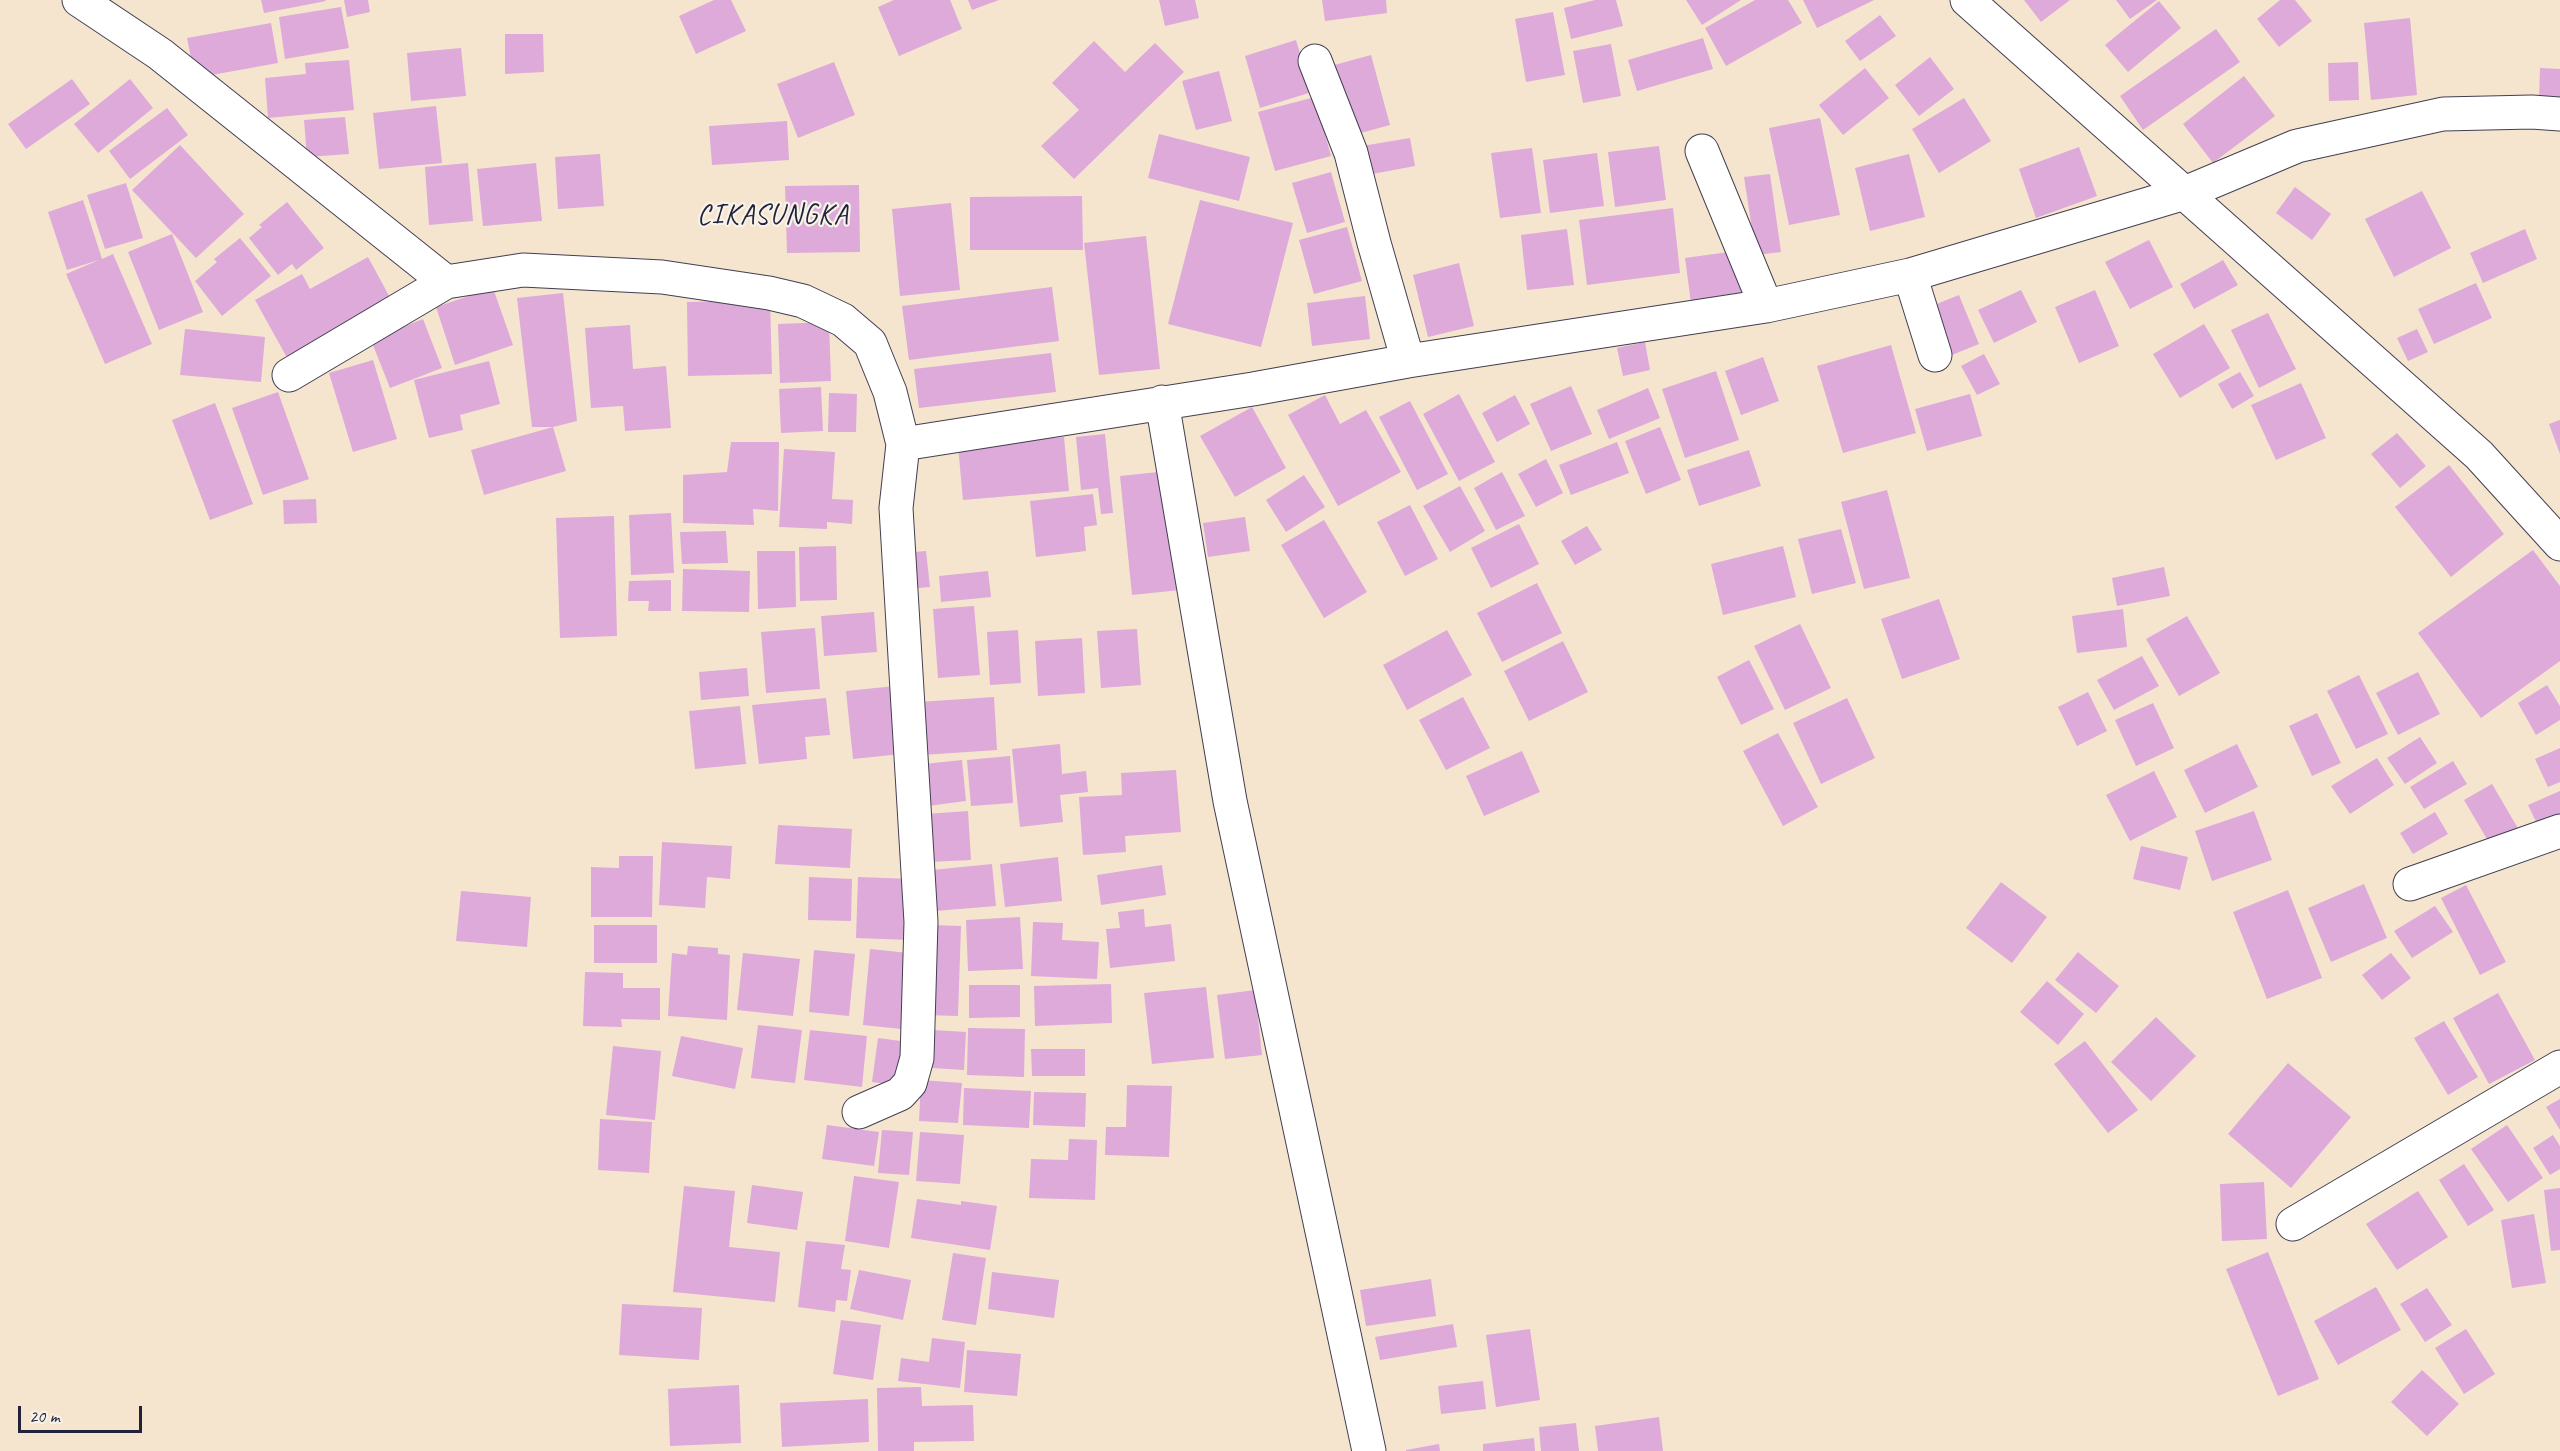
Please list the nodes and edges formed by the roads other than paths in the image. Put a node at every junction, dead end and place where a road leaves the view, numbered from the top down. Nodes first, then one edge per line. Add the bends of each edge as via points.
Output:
1 (79, 0) edge
2 (1967, 0) edge
3 (1315, 61) dead end
4 (2560, 114) edge
5 (1701, 151) dead end
6 (2185, 193) junction
7 (1910, 275) junction
8 (446, 282) junction
9 (1766, 306) junction
10 (1935, 355) dead end
11 (1408, 361) junction
12 (289, 375) dead end
13 (1162, 402) junction
14 (903, 444) junction
15 (2560, 544) edge
16 (2560, 831) edge
17 (2409, 884) dead end
18 (2560, 1066) edge
19 (860, 1112) dead end
20 (2293, 1224) dead end
21 (1369, 1451) edge

1 - 8 street via 160,54
2 - 6 street
3 - 11 street via 1351,153
4 - 6 street via 2443,114 2297,146
5 - 9 street
6 - 7 street
6 - 15 street via 2479,455
7 - 9 street
7 - 10 street
8 - 12 street
8 - 14 street via 523,270 662,277 803,301 843,320 870,343 890,392
9 - 11 street
11 - 13 street
13 - 14 street
13 - 21 street via 1230,801
14 - 19 street via 896,508 921,922 917,1058 910,1083 900,1094
16 - 17 street
18 - 20 street

